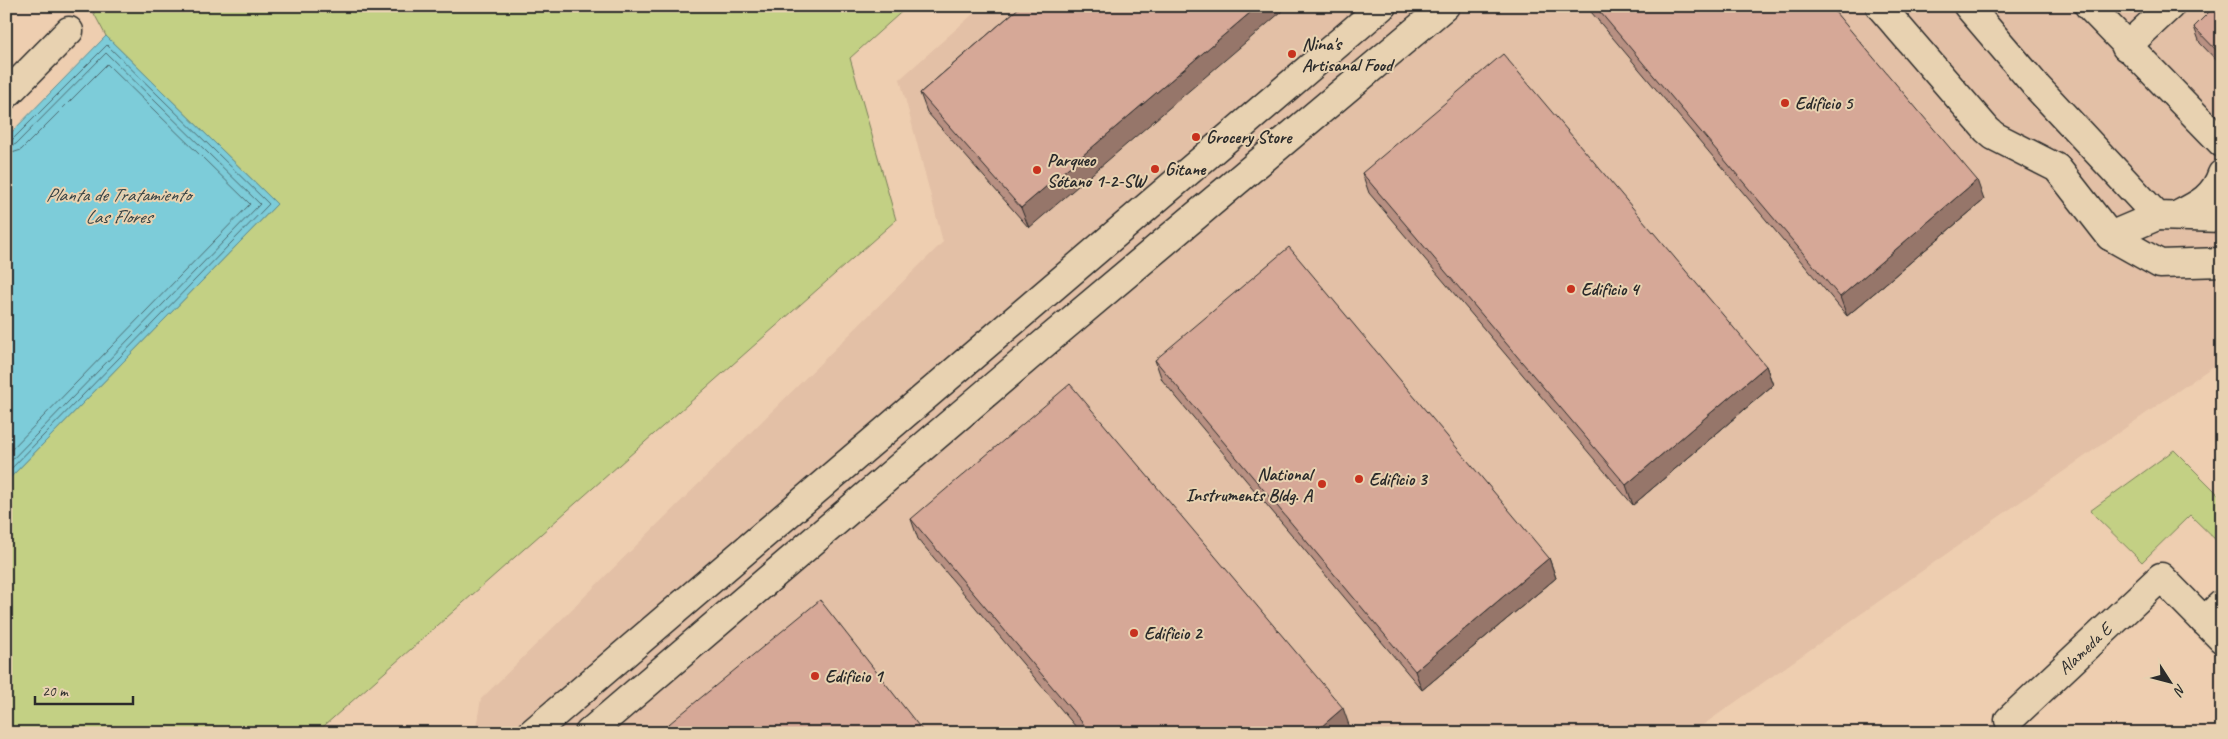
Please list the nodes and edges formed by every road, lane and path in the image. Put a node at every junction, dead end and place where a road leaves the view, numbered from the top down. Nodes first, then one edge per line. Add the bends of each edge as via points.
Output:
1 (1382, 6) edge
2 (1445, 6) edge
3 (1880, 6) edge
4 (1968, 6) edge
5 (2089, 6) edge
6 (2170, 6) edge
7 (69, 31) dead end
8 (2126, 47) junction
9 (6, 95) edge
10 (2087, 142) junction
11 (2222, 143) edge
12 (2057, 168) junction
13 (2222, 174) edge
14 (2167, 216) junction
15 (2222, 218) edge
16 (2110, 236) junction
17 (2222, 262) edge
18 (895, 421) junction
19 (918, 451) junction
20 (2216, 621) edge
21 (2009, 720) dead end
22 (532, 733) edge
23 (589, 733) edge

1 - 18 street
2 - 19 street
3 - 12 street via 1994,136
4 - 10 street
5 - 8 street
6 - 8 street
7 - 9 street
8 - 11 street
10 - 12 street
10 - 14 street
12 - 16 street
13 - 14 street via 2213,192 2203,202
14 - 15 street
14 - 16 street
16 - 17 street via 2160,264
18 - 19 street
18 - 22 street
19 - 23 street
20 - 21 street, Alameda E via 2161,577

